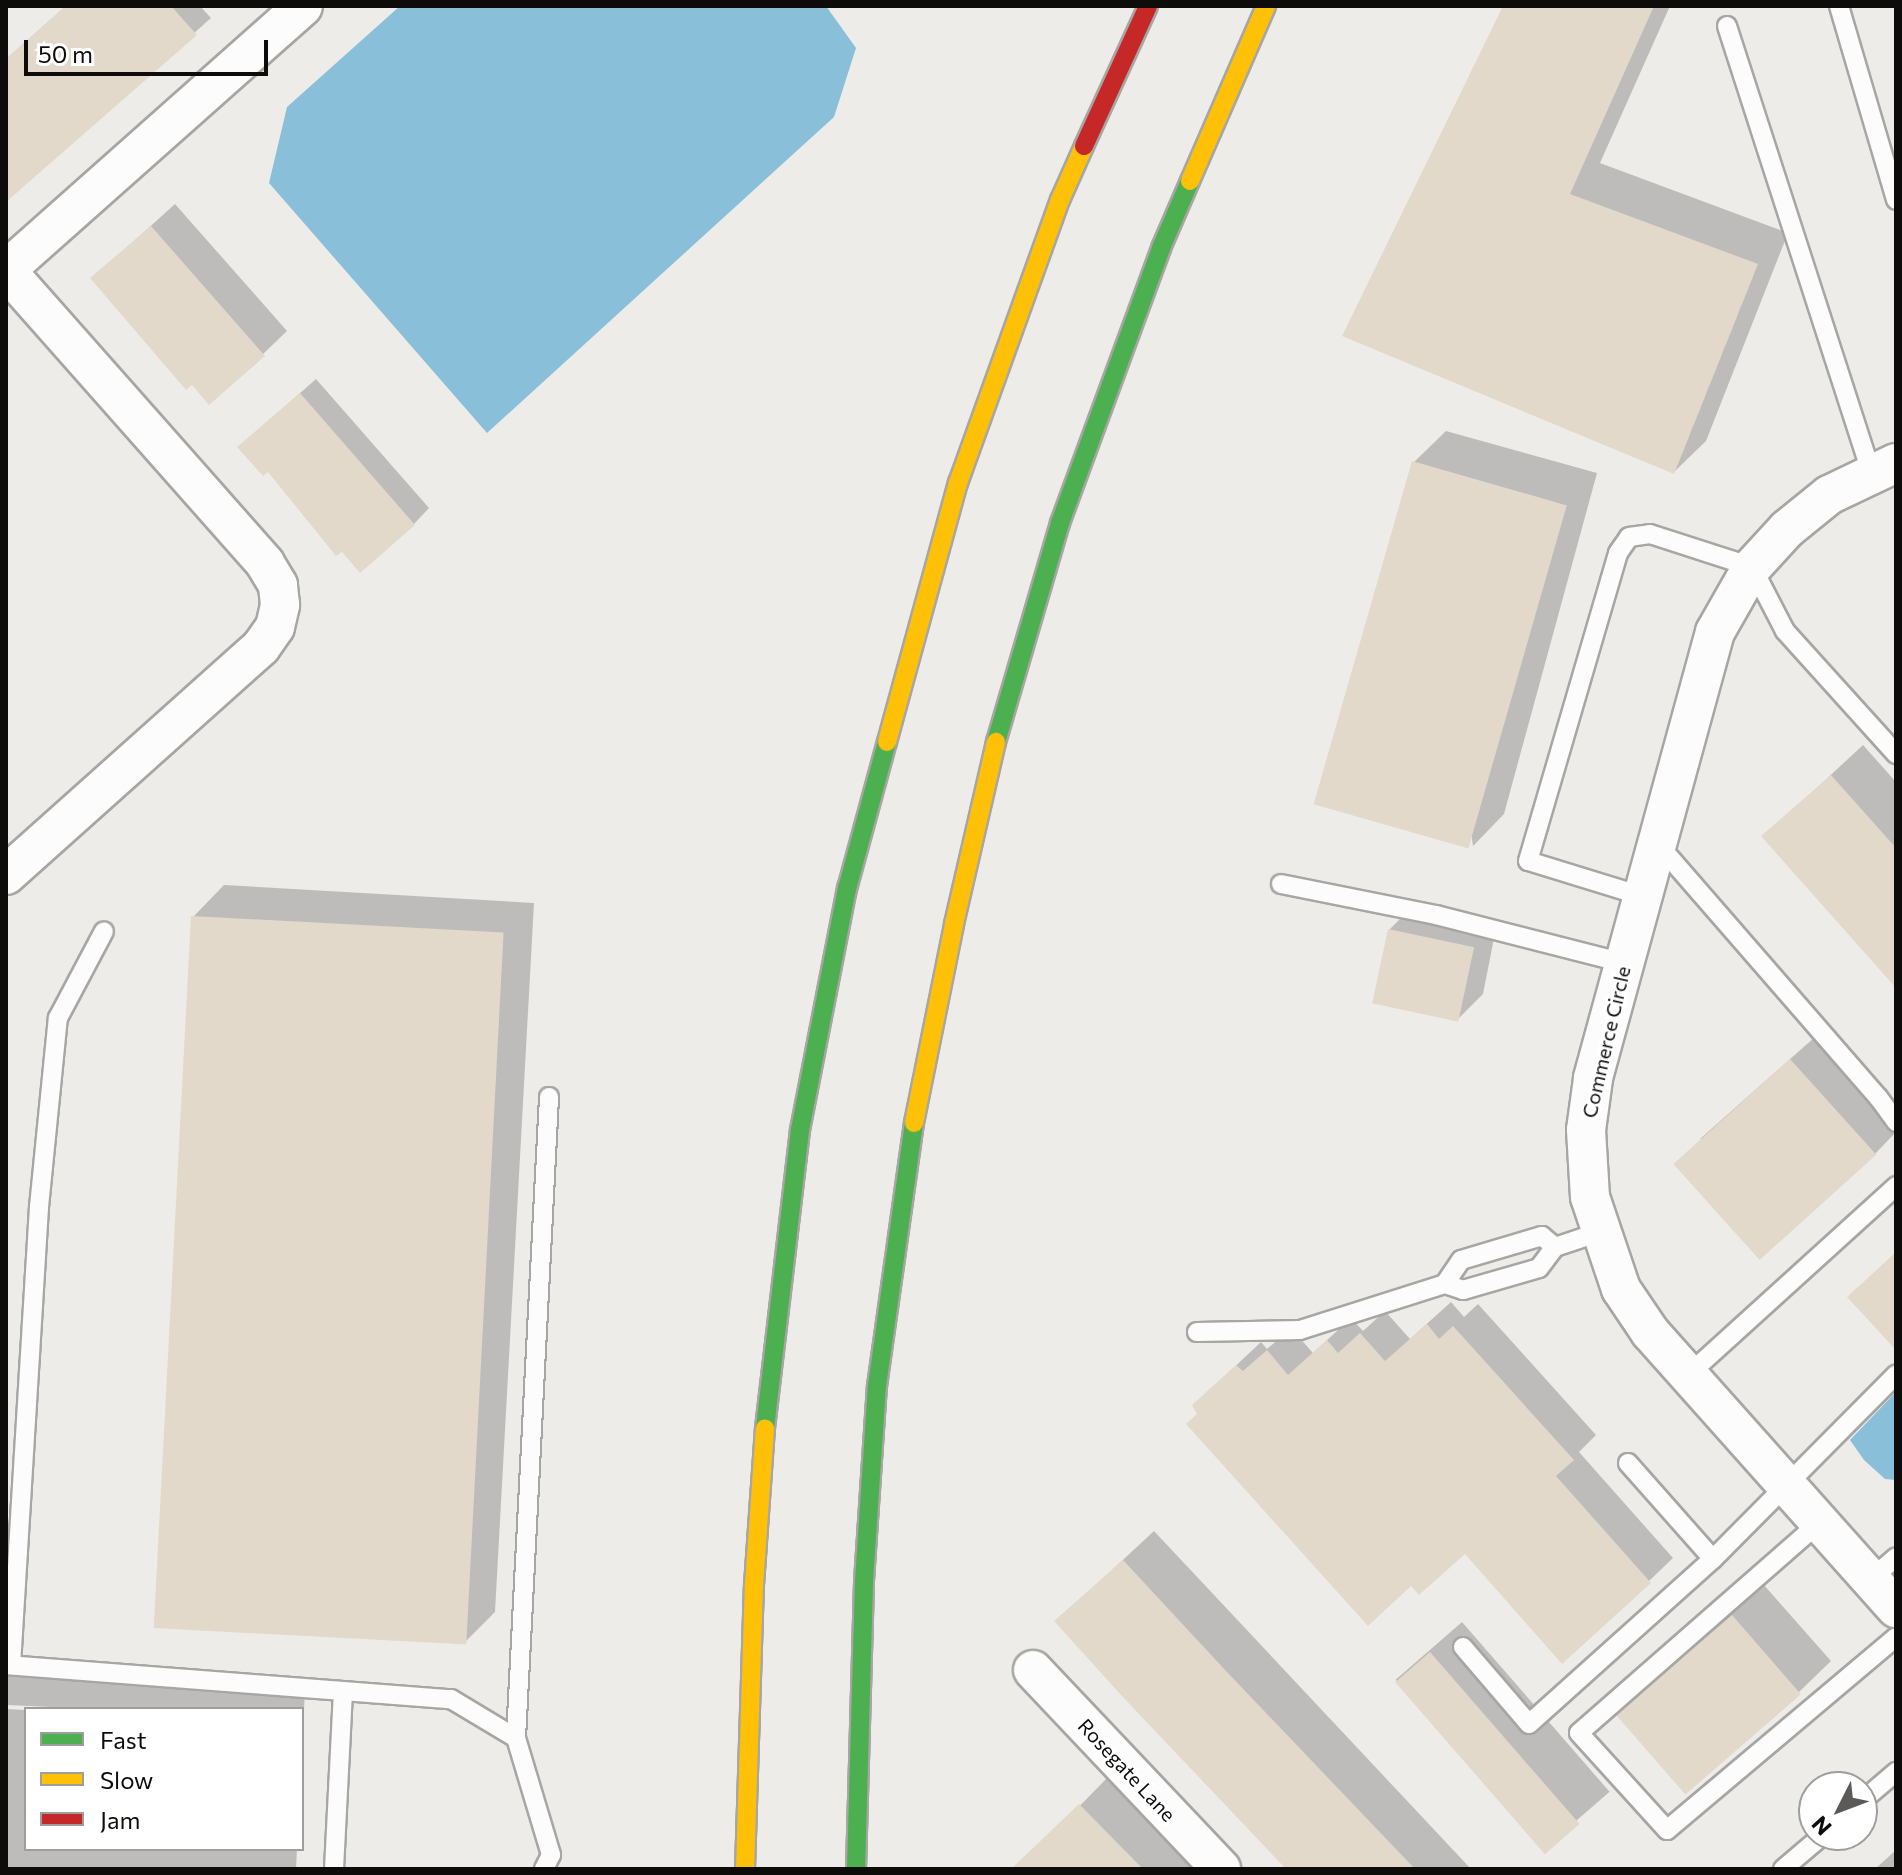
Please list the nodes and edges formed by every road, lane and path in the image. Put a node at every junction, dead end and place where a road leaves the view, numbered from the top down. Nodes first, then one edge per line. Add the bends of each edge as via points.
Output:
1 (1148, 6) edge
2 (1266, 6) edge
3 (1839, 6) edge
4 (290, 18) edge
5 (1727, 26) dead end
6 (1896, 200) edge
7 (1884, 468) edge
8 (1763, 555) junction
9 (1896, 754) edge
10 (1657, 843) junction
11 (6, 875) edge
12 (1281, 884) dead end
13 (1642, 896) junction
14 (104, 931) dead end
15 (1624, 963) junction
16 (549, 1097) dead end
17 (1896, 1122) edge
18 (1896, 1186) edge
19 (1600, 1232) junction
20 (1555, 1247) junction
21 (1445, 1284) junction
22 (1197, 1332) dead end
23 (1689, 1374) junction
24 (1896, 1375) edge
25 (1628, 1463) dead end
26 (1786, 1484) junction
27 (1820, 1522) junction
28 (1713, 1559) junction
29 (1883, 1568) edge
30 (1896, 1608) edge
31 (1896, 1637) edge
32 (1463, 1647) dead end
33 (8, 1665) edge
34 (1033, 1670) dead end
35 (343, 1691) junction
36 (516, 1738) junction
37 (1896, 1772) edge
38 (1878, 1787) edge
39 (1804, 1851) edge
40 (334, 1869) edge
41 (544, 1869) edge
42 (745, 1869) edge
43 (856, 1869) edge
44 (1221, 1869) edge
45 (1783, 1869) edge

1 - 42 highway via 1060,200 958,483 847,889 800,1130 770,1367 754,1585
2 - 43 highway via 1161,248 1060,523 999,730 954,924 906,1165 877,1386 864,1581
3 - 6 lane
4 - 11 street via 6,270 265,563 278,585 280,605 275,627 261,647
5 - 7 lane
7 - 8 street via 1817,504
8 - 9 lane via 1785,631
8 - 10 street, Commerce Circle via 1710,645
8 - 13 lane via 1650,534 1629,537 1618,553 1528,861
10 - 13 street, Commerce Circle
10 - 17 lane
12 - 15 lane via 1436,915
13 - 15 street, Commerce Circle
14 - 33 lane via 58,1018 39,1207
15 - 19 street, Commerce Circle via 1587,1108 1587,1167
16 - 36 lane
18 - 23 lane
19 - 20 lane
19 - 23 street, Commerce Circle via 1621,1289 1650,1332
20 - 21 lane via 1539,1268 1463,1290
20 - 21 lane via 1542,1236 1461,1260
21 - 22 lane via 1300,1330
23 - 26 street, Commerce Circle
24 - 26 lane
25 - 28 lane
26 - 27 street, Commerce Circle
26 - 28 lane
27 - 29 street, Commerce Circle
27 - 31 lane via 1579,1733 1667,1830
28 - 32 lane via 1529,1724
29 - 30 street, Commerce Circle
33 - 35 lane
34 - 44 street, Rosegate Lane
35 - 36 lane via 451,1699
35 - 40 lane
36 - 41 lane via 551,1855
37 - 38 lane
39 - 45 lane

